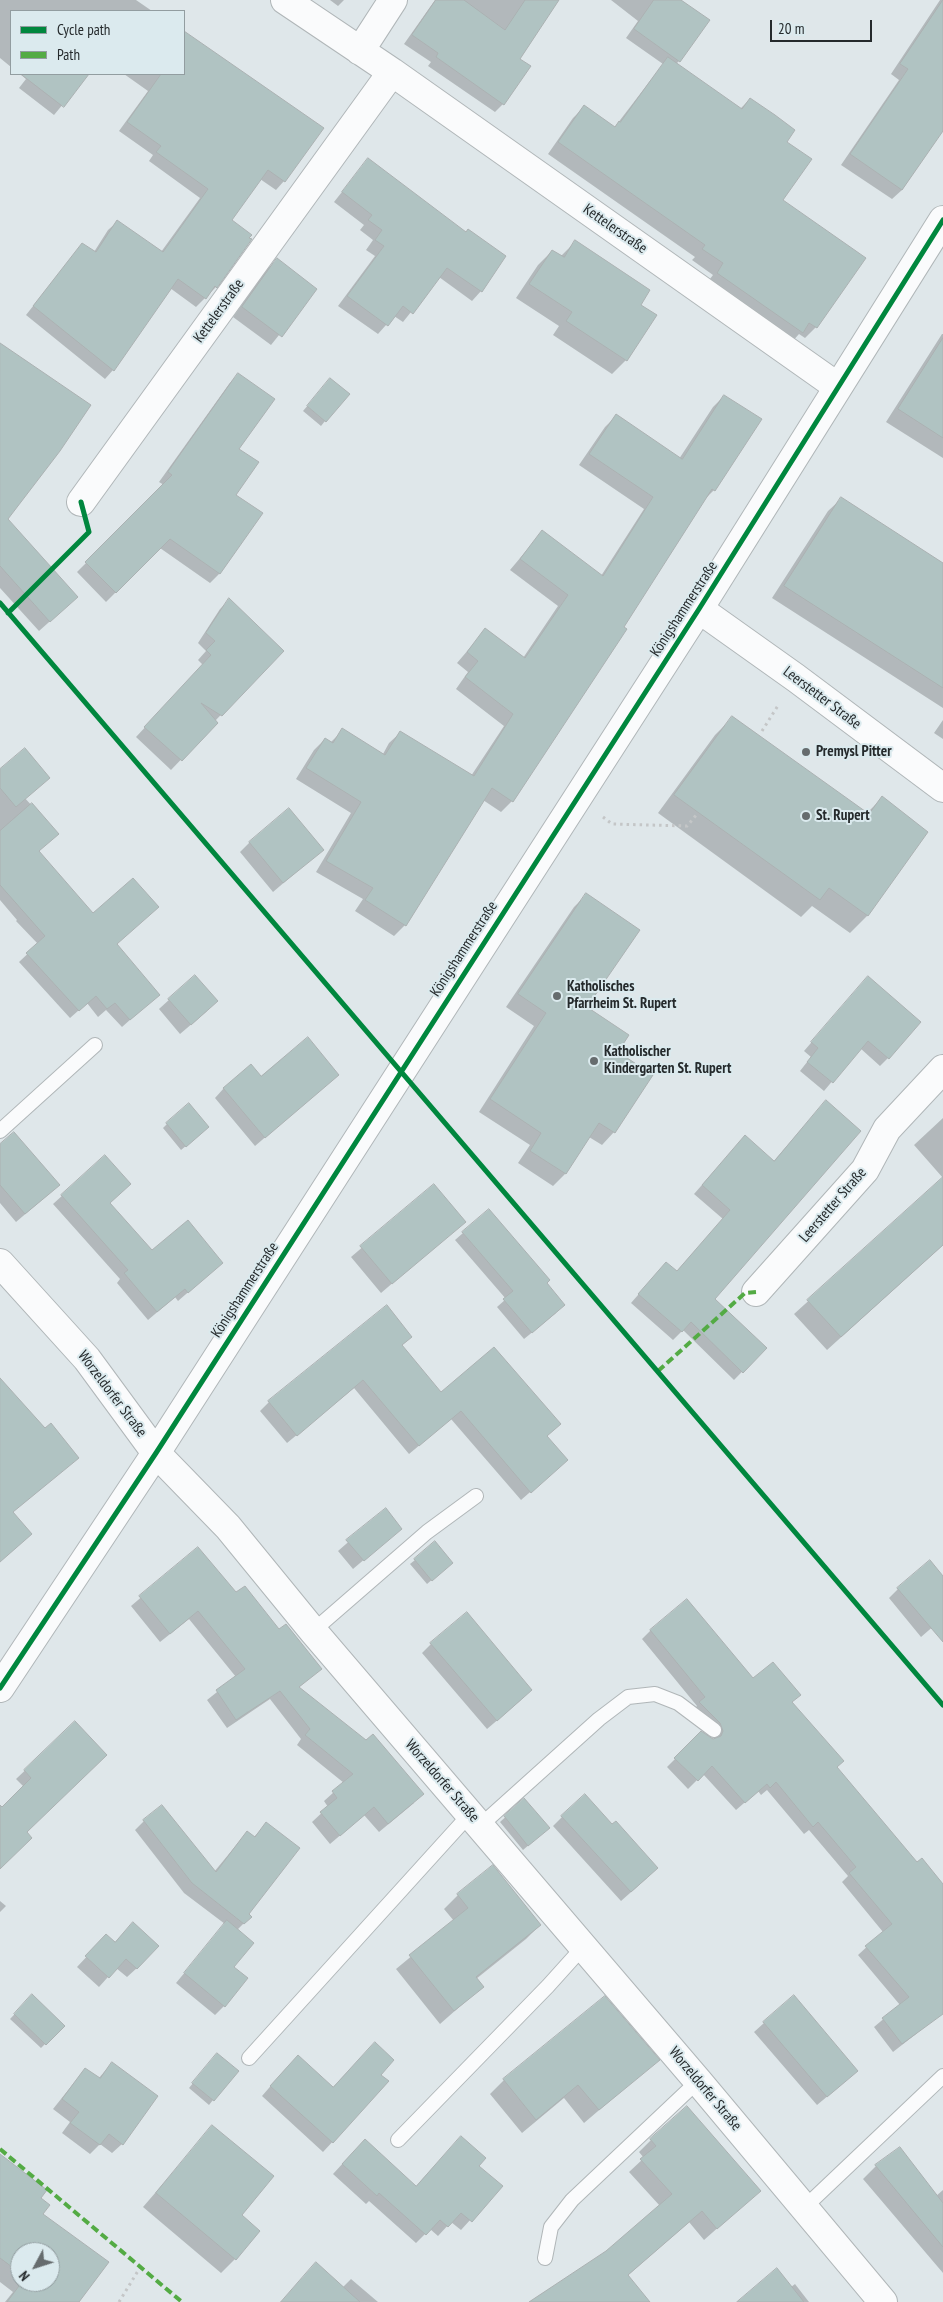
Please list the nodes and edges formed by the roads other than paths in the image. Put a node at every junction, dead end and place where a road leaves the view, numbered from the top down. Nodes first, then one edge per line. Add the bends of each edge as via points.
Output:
1 (285, 0) edge
2 (393, 0) edge
3 (360, 51) junction
4 (392, 72) junction
5 (943, 220) edge
6 (838, 387) junction
7 (81, 502) dead end
8 (699, 609) junction
9 (943, 788) edge
10 (95, 1045) dead end
11 (943, 1069) edge
12 (0, 1131) edge
13 (0, 1264) edge
14 (756, 1292) dead end
15 (156, 1453) junction
16 (476, 1496) dead end
17 (313, 1631) junction
18 (0, 1688) edge
19 (714, 1730) dead end
20 (475, 1820) junction
21 (584, 1946) junction
22 (249, 2058) dead end
23 (943, 2076) edge
24 (698, 2081) junction
25 (398, 2140) dead end
26 (805, 2208) junction
27 (545, 2258) dead end
28 (882, 2302) edge

1 - 3 street, Kettelerstraße
2 - 3 street
3 - 4 street, Kettelerstraße
4 - 6 street, Kettelerstraße
4 - 7 street, Kettelerstraße
5 - 6 street, Königshammerstraße
6 - 8 street, Königshammerstraße
8 - 9 street, Leerstetter Straße
8 - 15 street, Königshammerstraße
10 - 12 lane
11 - 14 street, Leerstetter Straße via 887,1129 865,1170
13 - 15 street, Worzeldorfer Straße via 87,1359
15 - 17 street, Worzeldorfer Straße via 228,1527
15 - 18 street, Königshammerstraße
16 - 17 lane via 427,1532
17 - 20 street, Worzeldorfer Straße
19 - 20 lane via 678,1703 655,1694 628,1697
20 - 21 street, Worzeldorfer Straße
20 - 22 lane
21 - 24 street, Worzeldorfer Straße
21 - 25 lane
23 - 26 lane
24 - 26 street, Worzeldorfer Straße
24 - 27 lane via 572,2200 551,2227
26 - 28 street, Worzeldorfer Straße

